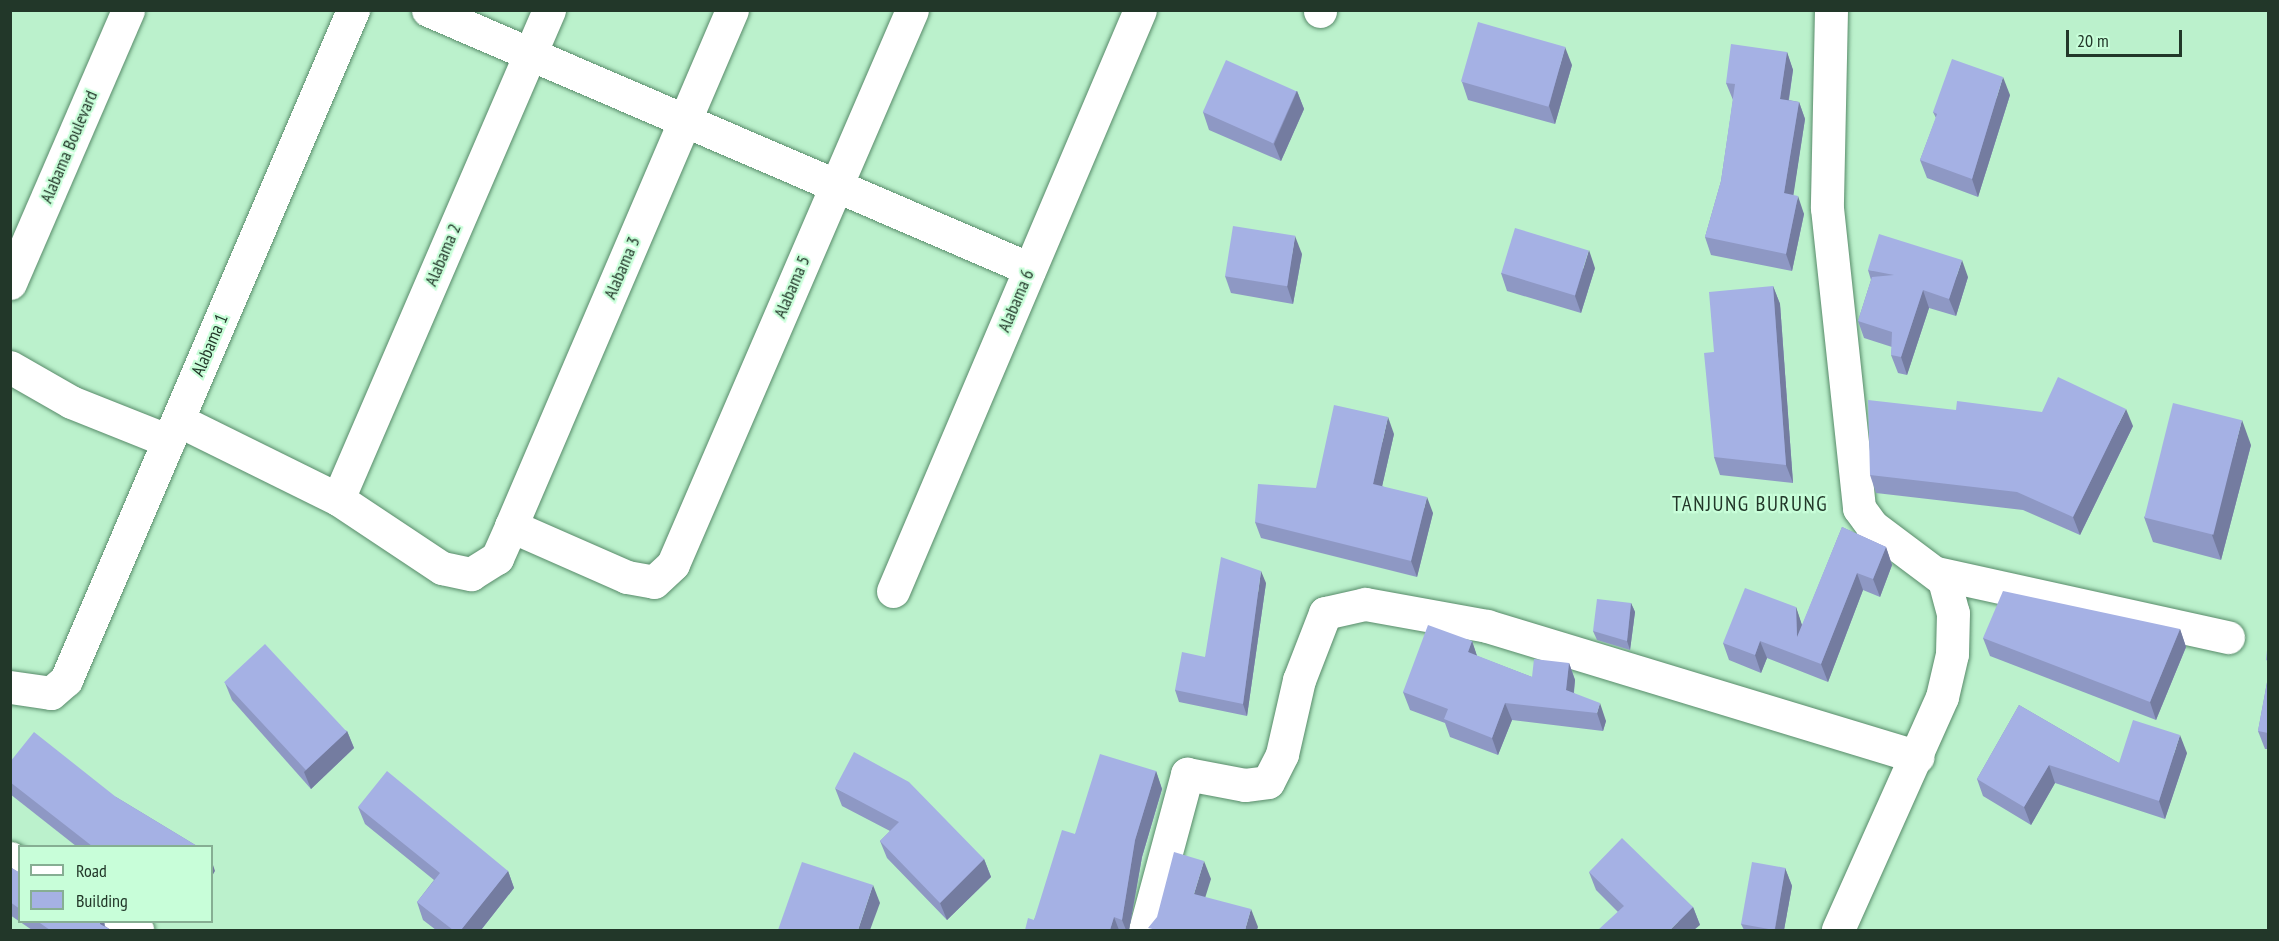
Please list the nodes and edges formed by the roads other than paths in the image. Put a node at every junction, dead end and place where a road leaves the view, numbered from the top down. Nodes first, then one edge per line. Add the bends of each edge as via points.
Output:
1 (128, 10) edge
2 (353, 10) edge
3 (428, 10) edge
4 (549, 10) edge
5 (732, 10) edge
6 (912, 10) edge
7 (1140, 10) edge
8 (1831, 10) edge
9 (530, 54) junction
10 (685, 121) junction
11 (836, 186) junction
12 (1030, 269) junction
13 (10, 283) edge
14 (10, 367) edge
15 (173, 430) junction
16 (338, 499) junction
17 (511, 526) junction
18 (1936, 573) junction
19 (893, 591) dead end
20 (2228, 637) dead end
21 (10, 687) edge
22 (1918, 757) junction
23 (1145, 930) edge
24 (1838, 930) edge

1 - 13 street, Alabama Boulevard
2 - 15 street, Alabama 1
3 - 9 street
4 - 9 street, Alabama 2
5 - 10 street, Alabama 3
6 - 11 street, Alabama 5
7 - 12 street, Alabama 6
8 - 18 street via 1827,208 1859,508 1872,526
9 - 10 street
9 - 16 street, Alabama 2
10 - 11 street
10 - 17 street, Alabama 3
11 - 12 street
11 - 17 street, Alabama 5 via 673,564 654,582 627,577
12 - 19 street, Alabama 6
14 - 15 street, Alabama 3 via 71,402
15 - 16 street, Alabama 3
15 - 21 street, Alabama 1 via 66,680 51,693
16 - 17 street, Alabama 3 via 442,568 471,574 497,558
18 - 20 street
18 - 22 street via 1953,613 1952,654
22 - 23 street via 1487,626 1365,604 1325,612 1299,680 1282,754 1268,782 1245,785 1187,774
22 - 24 street

